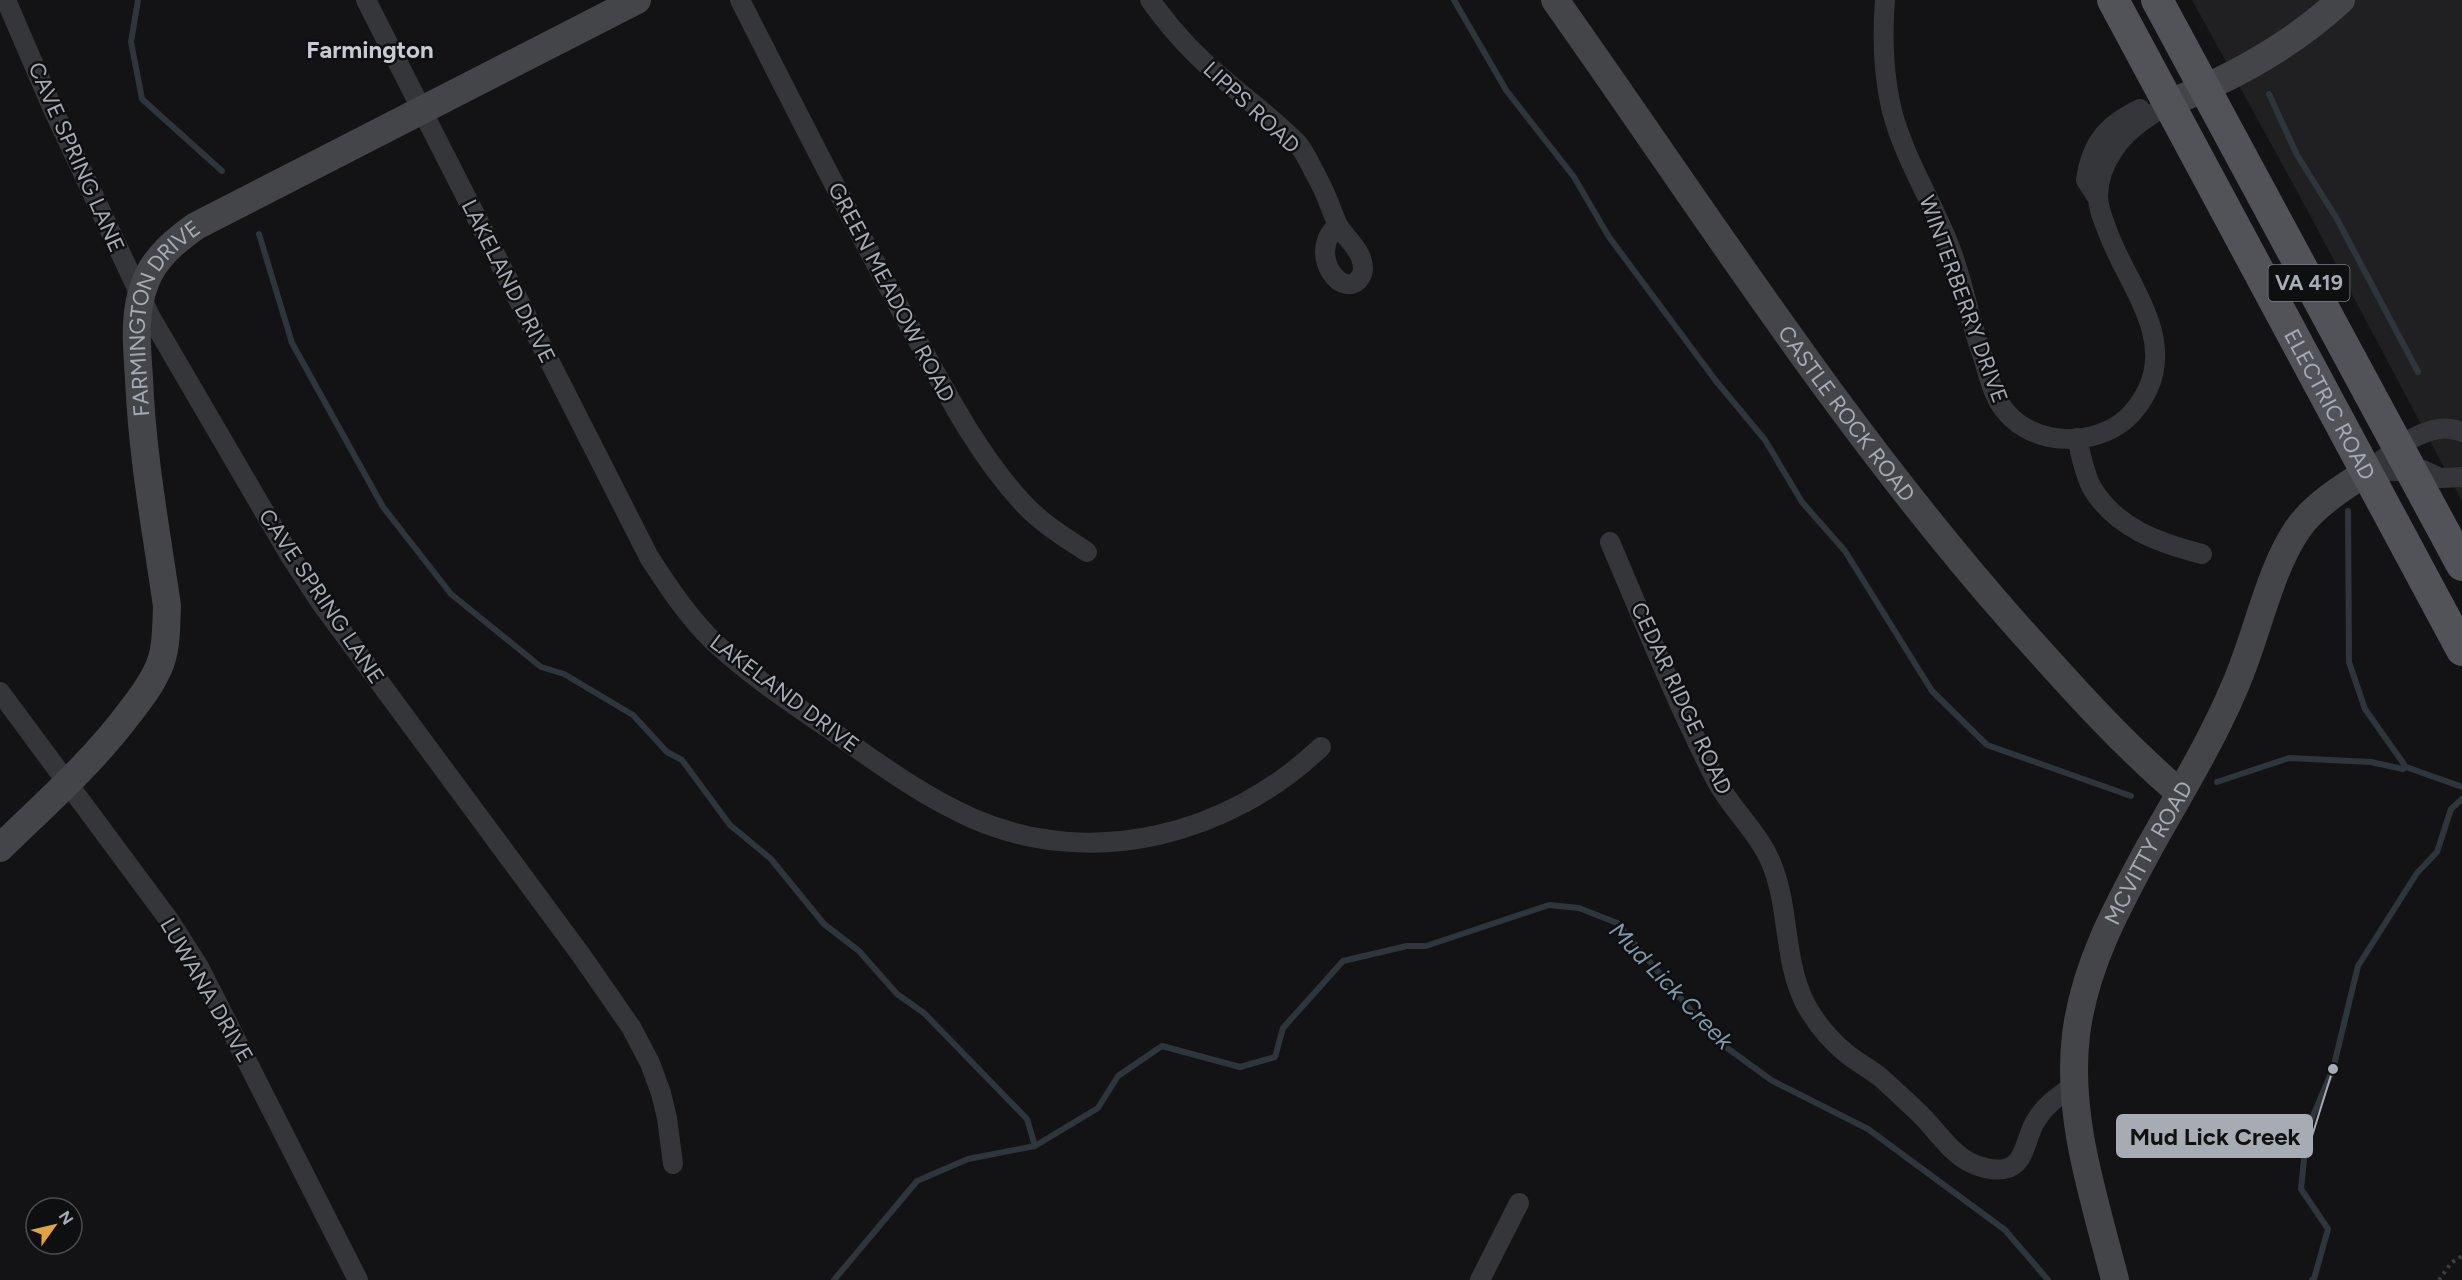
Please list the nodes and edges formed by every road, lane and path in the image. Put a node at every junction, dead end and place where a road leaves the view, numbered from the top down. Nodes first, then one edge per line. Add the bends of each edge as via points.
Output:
1 (6, 0) edge
2 (366, 0) edge
3 (637, 0) edge
4 (740, 0) edge
5 (1150, 0) edge
6 (1555, 0) edge
7 (1885, 0) edge
8 (2113, 0) edge
9 (2157, 0) edge
10 (2341, 0) edge
11 (2205, 89) junction
12 (2169, 103) junction
13 (422, 109) junction
14 (1338, 225) dead end
15 (141, 295) junction
16 (2462, 432) edge
17 (2077, 438) junction
18 (2405, 458) junction
19 (2367, 472) junction
20 (2462, 477) edge
21 (1610, 542) dead end
22 (1086, 552) dead end
23 (2202, 554) dead end
24 (2462, 565) edge
25 (2462, 650) edge
26 (0, 692) edge
27 (1321, 747) dead end
28 (69, 782) junction
29 (2180, 793) junction
30 (0, 848) edge
31 (2073, 1086) junction
32 (673, 1164) dead end
33 (1519, 1203) dead end
34 (2462, 1256) edge
35 (358, 1280) edge
36 (1480, 1280) edge
37 (2115, 1280) edge
38 (2439, 1280) edge

1 - 15 street, CAVE SPRING LANE
2 - 13 street, LAKELAND DRIVE
3 - 13 street, FARMINGTON DRIVE
4 - 22 street, GREEN MEADOW ROAD via 868,252 957,411 996,471 1022,502 1045,525
5 - 14 street, LIPPS ROAD via 1192,51 1299,145
6 - 29 street, CASTLE ROCK ROAD via 1827,390 1923,515 2090,709
7 - 17 street, WINTERBERRY DRIVE via 1883,66 1892,109 1950,248 1996,396 2007,413 2032,432 2054,438
8 - 12 main road, ELECTRIC ROAD / VA 419
9 - 11 main road, ELECTRIC ROAD / VA 419
10 - 11 street via 2298,35
11 - 12 street
11 - 18 main road, ELECTRIC ROAD / VA 419
12 - 17 street, WINTERBERRY DRIVE via 2138,110 2105,131 2089,158 2086,180 2098,199 2109,238 2148,318 2156,359 2153,379 2127,418 2111,429
12 - 19 main road, ELECTRIC ROAD / VA 419
13 - 15 street, FARMINGTON DRIVE via 196,226 155,262
13 - 27 street, LAKELAND DRIVE via 649,557 684,608 714,642 804,712 885,769 974,819 1020,834 1084,843 1126,841 1191,828 1278,783
15 - 28 street, FARMINGTON DRIVE via 137,315 141,435 167,606 166,634 159,668 150,685
15 - 32 street, CAVE SPRING LANE via 321,603 631,1027 661,1093
16 - 18 street via 2454,428 2433,430
17 - 23 street via 2091,486 2110,510 2145,536
18 - 19 street
18 - 19 street
18 - 20 street via 2440,478
18 - 24 main road, ELECTRIC ROAD / VA 419
19 - 25 main road, ELECTRIC ROAD / VA 419
19 - 29 street, MCVITTY ROAD via 2342,488 2297,530 2235,685
21 - 31 street, CEDAR RIDGE ROAD via 1681,708 1719,784 1771,862 1780,888 1796,980 1806,1006 1822,1029 1846,1053 1879,1076 1955,1152 1986,1168 2007,1169 2018,1161 2037,1118 2051,1101
26 - 28 street, LUWANA DRIVE
28 - 30 street, FARMINGTON DRIVE
28 - 35 street, LUWANA DRIVE via 199,967
29 - 31 street, MCVITTY ROAD via 2119,903 2093,962 2076,1034
31 - 37 street, MCVITTY ROAD via 2080,1137
33 - 36 street
34 - 38 path via 2451,1263

